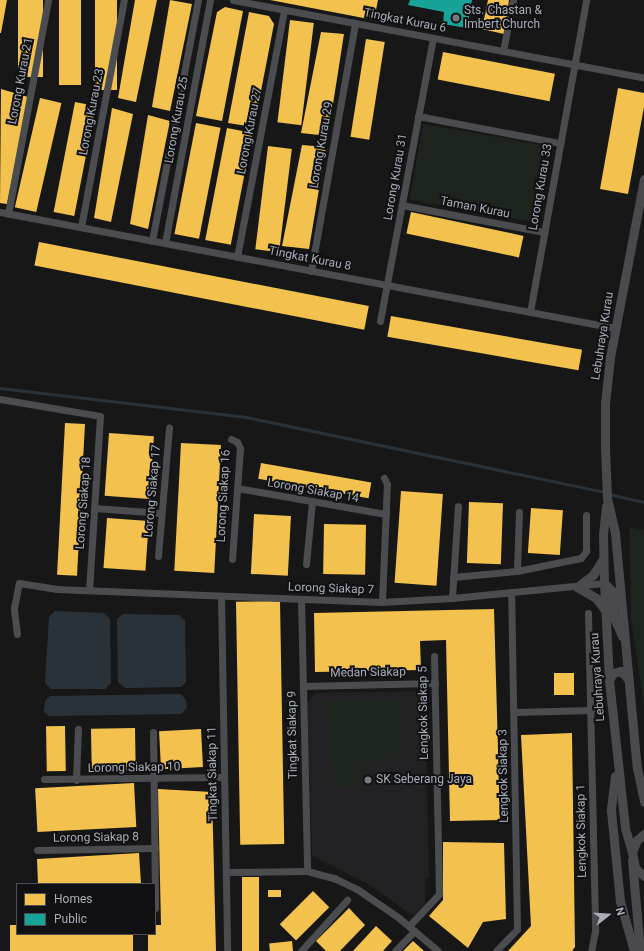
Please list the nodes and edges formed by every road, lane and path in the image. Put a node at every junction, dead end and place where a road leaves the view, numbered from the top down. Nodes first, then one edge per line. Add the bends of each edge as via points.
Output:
1 (48, 0) edge
2 (124, 0) edge
3 (198, 0) edge
4 (210, 0) edge
5 (233, 0) edge
6 (514, 0) edge
7 (586, 0) edge
8 (284, 10) junction
9 (356, 23) junction
10 (432, 38) junction
11 (503, 51) junction
12 (573, 64) junction
13 (644, 78) edge
14 (418, 116) junction
15 (560, 143) junction
16 (644, 179) edge
17 (402, 205) junction
18 (0, 212) edge
19 (8, 214) junction
20 (81, 227) junction
21 (544, 232) junction
22 (152, 241) junction
23 (165, 243) junction
24 (237, 257) junction
25 (311, 271) junction
26 (387, 285) junction
27 (530, 312) junction
28 (380, 320) dead end
29 (615, 328) junction
30 (0, 399) edge
31 (169, 427) dead end
32 (231, 439) dead end
33 (384, 478) dead end
34 (237, 488) junction
35 (607, 498) junction
36 (312, 502) junction
37 (458, 506) dead end
38 (95, 508) junction
39 (520, 512) dead end
40 (161, 513) junction
41 (386, 514) junction
42 (586, 515) dead end
43 (158, 556) dead end
44 (232, 559) dead end
45 (603, 559) junction
46 (306, 564) dead end
47 (517, 571) junction
48 (453, 578) junction
49 (604, 583) junction
50 (577, 587) junction
51 (89, 590) junction
52 (511, 592) junction
53 (221, 596) junction
54 (452, 598) junction
55 (301, 599) junction
56 (382, 602) junction
57 (588, 613) dead end
58 (607, 615) junction
59 (17, 634) dead end
60 (624, 639) junction
61 (434, 656) dead end
62 (628, 679) junction
63 (609, 680) junction
64 (435, 683) junction
65 (303, 686) junction
66 (590, 710) junction
67 (515, 712) junction
68 (78, 729) dead end
69 (152, 732) dead end
70 (617, 760) junction
71 (224, 777) junction
72 (44, 780) dead end
73 (76, 780) junction
74 (153, 780) junction
75 (639, 782) junction
76 (644, 792) edge
77 (644, 802) edge
78 (644, 834) edge
79 (155, 848) junction
80 (37, 850) dead end
81 (632, 856) junction
82 (307, 871) junction
83 (226, 872) junction
84 (644, 876) edge
85 (155, 883) edge
86 (347, 900) dead end
87 (411, 928) junction
88 (227, 951) edge
89 (301, 951) edge
90 (395, 951) edge
91 (438, 951) edge
92 (496, 951) edge
93 (591, 951) edge
94 (634, 951) edge
95 (640, 951) edge

1 - 19 street, Lorong Kurau 21
2 - 20 street, Lorong Kurau 23
3 - 22 street, Lorong Kurau 25
4 - 23 street, Lorong Kurau 25
5 - 8 street, Tingkat Kurau 6
6 - 11 street
7 - 12 street, Lorong Kurau 33
8 - 9 street, Tingkat Kurau 6
8 - 24 street, Lorong Kurau 27
9 - 10 street, Tingkat Kurau 6
9 - 25 street, Lorong Kurau 29
10 - 11 street, Tingkat Kurau 6
10 - 14 street, Lorong Kurau 31
11 - 12 street, Tingkat Kurau 6
12 - 13 street, Tingkat Kurau 6
12 - 15 street, Lorong Kurau 33
14 - 15 street
14 - 17 street, Lorong Kurau 31
15 - 21 street, Lorong Kurau 33
16 - 29 street, Lebuhraya Kurau
17 - 21 street, Taman Kurau
17 - 26 street, Lorong Kurau 31
18 - 19 street, Tingkat Kurau 8
19 - 20 street, Tingkat Kurau 8
20 - 22 street, Tingkat Kurau 8
21 - 27 street, Lorong Kurau 33
22 - 23 street, Tingkat Kurau 8
23 - 24 street, Tingkat Kurau 8
24 - 25 street, Tingkat Kurau 8
25 - 26 street, Tingkat Kurau 8
26 - 27 street, Tingkat Kurau 8
26 - 28 street, Lorong Kurau 31
27 - 29 street, Tingkat Kurau 8
29 - 35 street, Lebuhraya Kurau via 605,403
30 - 38 street, Lorong Siakap 18 via 100,416
31 - 40 street, Lorong Siakap 17
32 - 34 street, Lorong Siakap 16 via 237,442 240,448
33 - 41 street
34 - 36 street, Lorong Siakap 14
34 - 44 street, Lorong Siakap 16
35 - 45 street, Lebuhraya Kurau
35 - 60 street, Lebuhraya Kurau via 615,533
36 - 41 street, Lorong Siakap 14
36 - 46 street
37 - 48 street
38 - 40 street
38 - 51 street, Lorong Siakap 18
39 - 47 street
40 - 43 street, Lorong Siakap 17
41 - 56 street
42 - 47 street via 586,555
45 - 49 street, Lebuhraya Kurau
45 - 50 street via 593,575
47 - 48 street
48 - 54 street
49 - 50 street, Lorong Siakap 7
49 - 58 street, Lebuhraya Kurau
49 - 60 street via 612,591 614,618
50 - 52 street, Lorong Siakap 7
50 - 58 street via 596,598
51 - 53 street, Lorong Siakap 7
51 - 59 street, Lorong Siakap 7 via 56,589 19,583 14,608
52 - 54 street, Lorong Siakap 7
52 - 67 street, Lengkok Siakap 3
53 - 55 street, Lorong Siakap 7
53 - 71 street, Tingkat Siakap 11
54 - 56 street, Lorong Siakap 7
55 - 56 street, Lorong Siakap 7
55 - 65 street, Tingkat Siakap 9
57 - 66 street, Lengkok Siakap 1
58 - 63 street, Lebuhraya Kurau
60 - 62 street, Lebuhraya Kurau
61 - 64 street, Lengkok Siakap 5
62 - 63 street via 620,671 612,673
62 - 75 street, Lebuhraya Kurau
63 - 70 street, Lebuhraya Kurau
64 - 65 street, Medan Siakap
64 - 87 street, Lengkok Siakap 5 via 439,894
65 - 82 street, Tingkat Siakap 9
66 - 67 street
66 - 93 street, Lengkok Siakap 1 via 595,931
67 - 92 street, Lengkok Siakap 3 via 517,929
68 - 73 street
69 - 74 street
70 - 81 street, Lebuhraya Kurau via 625,828
70 - 94 street via 611,811 620,901
71 - 74 street, Lorong Siakap 10
71 - 83 street, Tingkat Siakap 11
72 - 73 street, Lorong Siakap 10
73 - 74 street, Lorong Siakap 10
74 - 79 street
75 - 76 street
75 - 77 street, Lebuhraya Kurau
78 - 81 street via 637,840
79 - 80 street, Lorong Siakap 8
79 - 85 street
81 - 84 street via 635,868
81 - 95 street
82 - 83 street
82 - 87 street via 334,878 357,889
83 - 88 street, Tingkat Siakap 11
86 - 89 street
87 - 90 street, Lengkok Siakap 5
87 - 91 street

